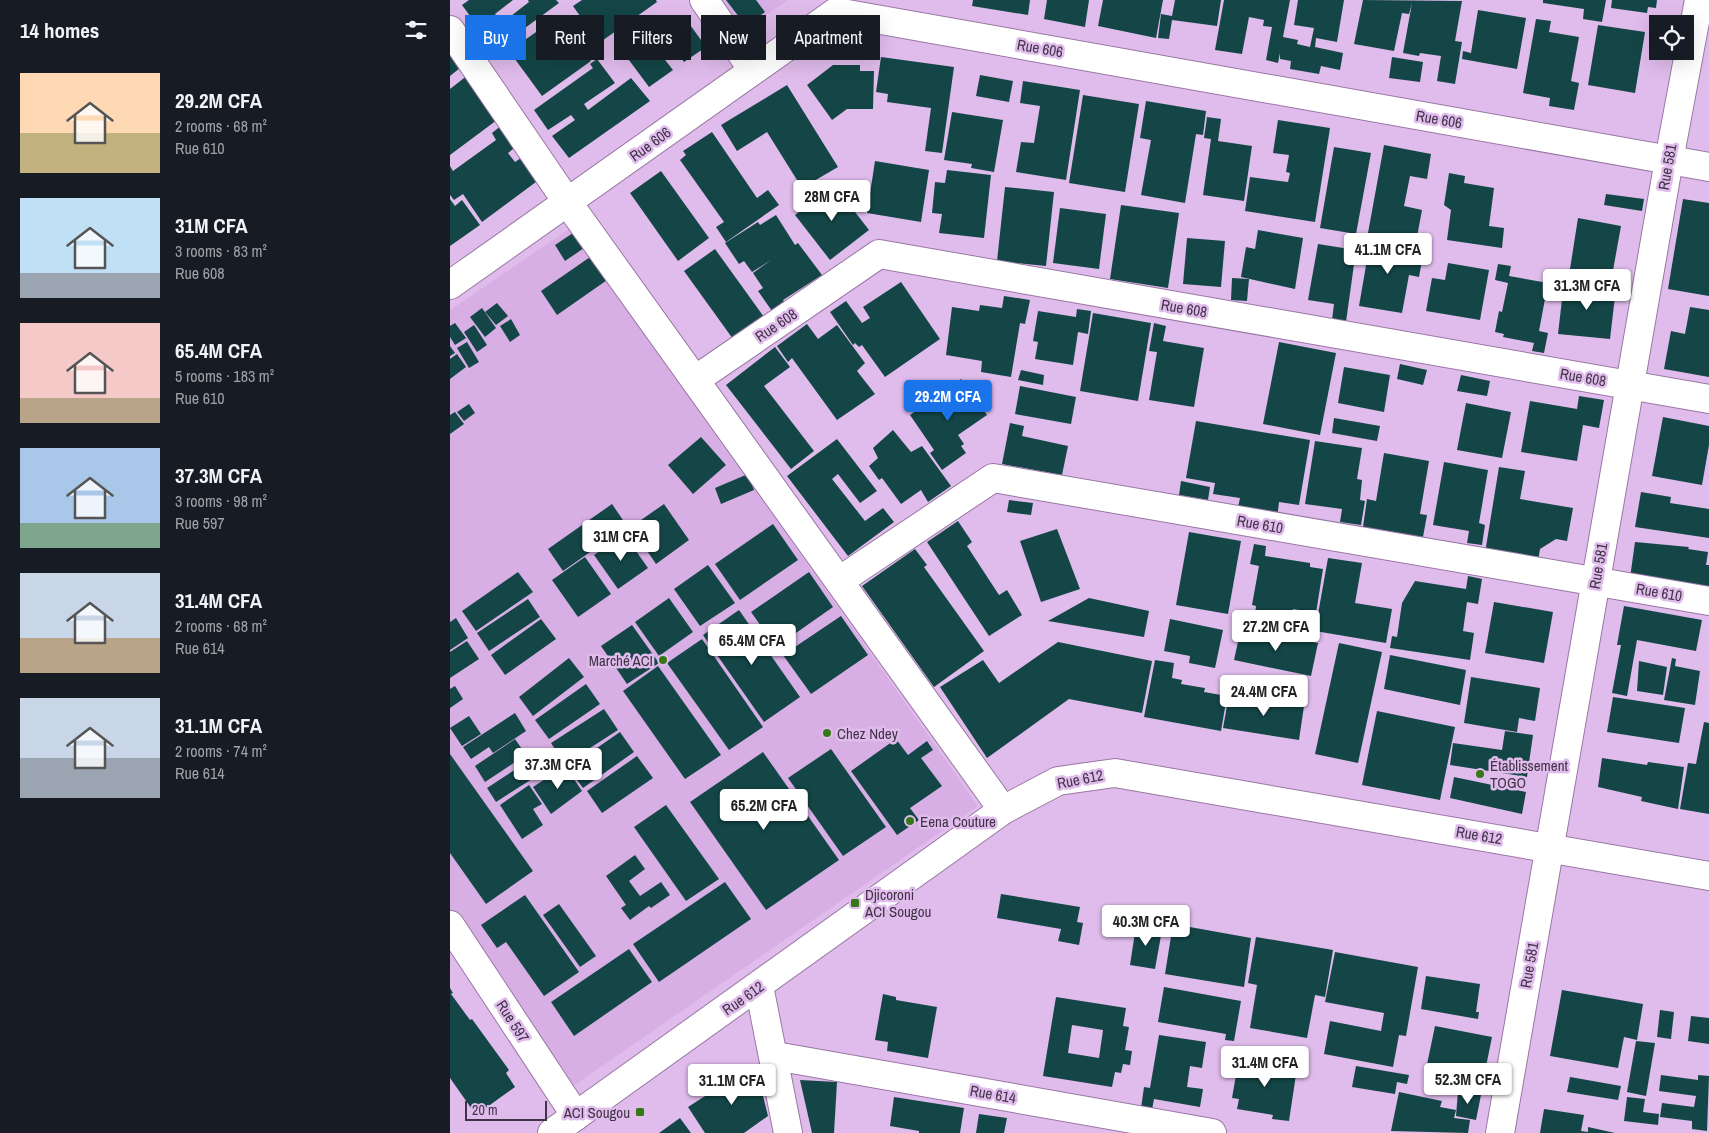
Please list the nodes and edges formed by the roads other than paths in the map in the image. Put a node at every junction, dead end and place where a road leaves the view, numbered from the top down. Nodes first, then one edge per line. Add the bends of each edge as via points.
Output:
1 (704, 0) edge
2 (1699, 0) edge
3 (450, 30) edge
4 (753, 70) junction
5 (1668, 160) junction
6 (1709, 167) edge
7 (568, 203) junction
8 (450, 285) edge
9 (695, 380) junction
10 (1629, 385) junction
11 (1709, 399) edge
12 (839, 580) junction
13 (1596, 582) junction
14 (1709, 601) edge
15 (1003, 810) junction
16 (1550, 847) junction
17 (1709, 876) edge
18 (450, 925) edge
19 (759, 986) junction
20 (775, 1056) junction
21 (576, 1116) junction
22 (552, 1133) edge
23 (788, 1133) edge
24 (1212, 1133) edge
25 (1500, 1133) edge

1 - 4 street
2 - 5 street, Rue 581
3 - 7 street
4 - 5 street, Rue 606 via 836,12
4 - 7 street, Rue 606
5 - 6 street, Rue 606
5 - 10 street, Rue 581
7 - 8 street, Rue 606
7 - 9 street
9 - 10 street, Rue 608 via 879,254
9 - 12 street
10 - 11 street, Rue 608
10 - 13 street, Rue 581
12 - 13 street, Rue 610 via 993,478
12 - 15 street
13 - 14 street, Rue 610
13 - 16 street, Rue 581
15 - 16 street, Rue 612 via 1058,781 1115,773
15 - 19 street, Rue 612
16 - 17 street, Rue 612
16 - 25 street, Rue 581
18 - 21 street, Rue 597
19 - 20 street
19 - 21 street, Rue 612
20 - 23 street
20 - 24 street, Rue 614
21 - 22 street, Rue 612

